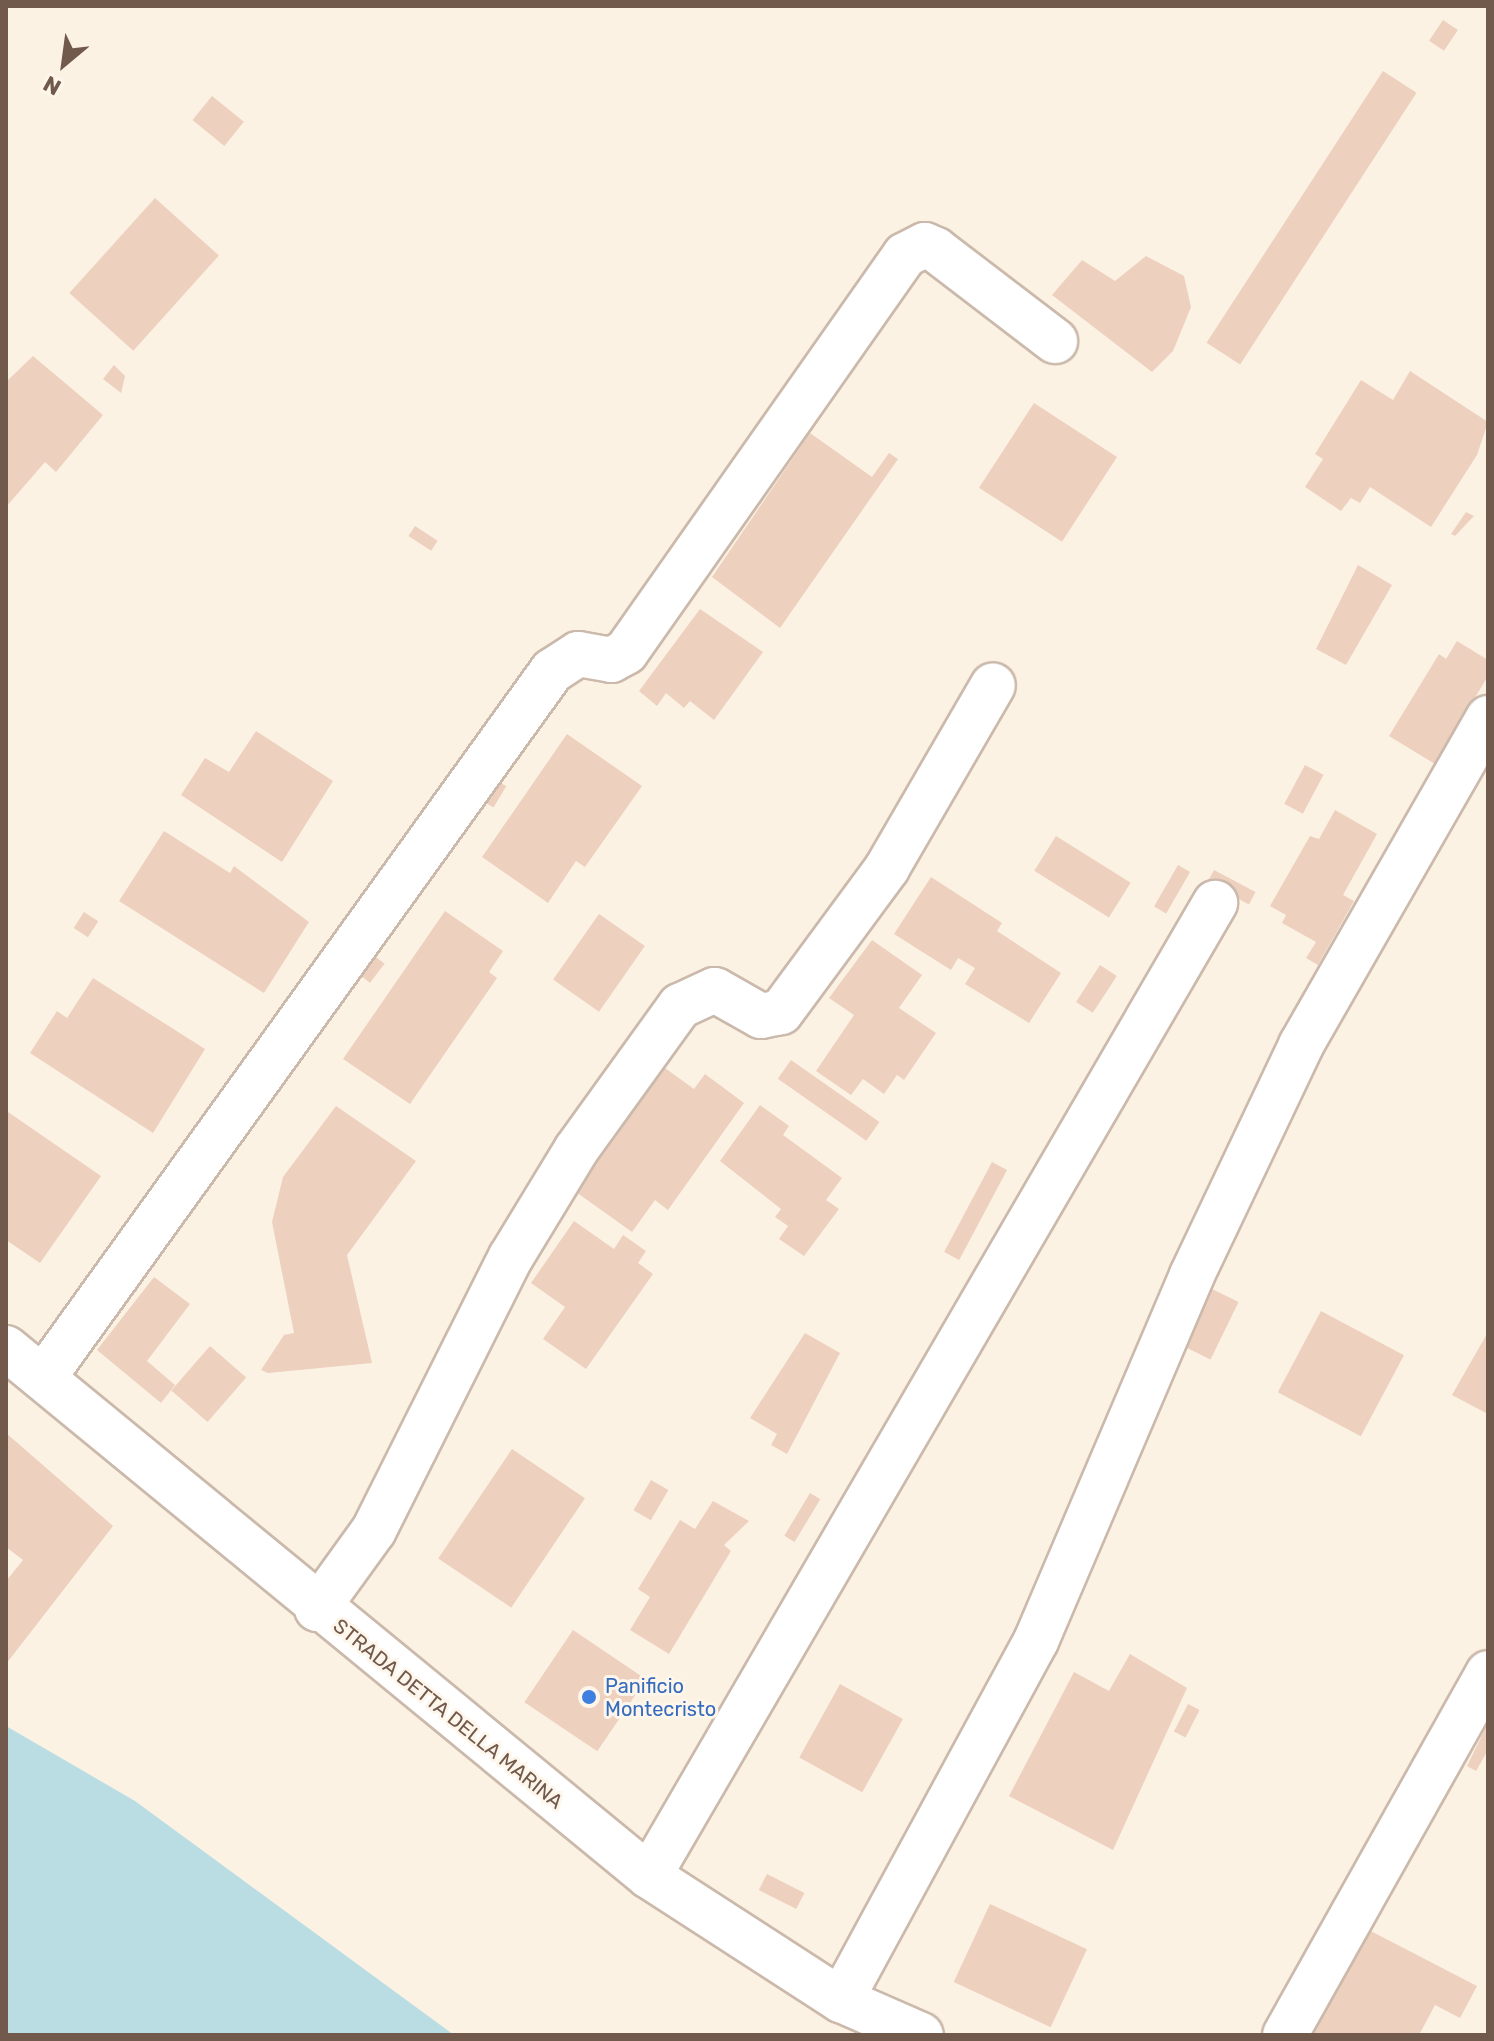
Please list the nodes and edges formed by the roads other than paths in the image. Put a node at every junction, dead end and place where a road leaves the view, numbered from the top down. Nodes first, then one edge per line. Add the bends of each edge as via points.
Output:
1 (1055, 341) dead end
2 (993, 685) dead end
3 (1488, 718) edge
4 (1215, 903) dead end
5 (6, 1348) edge
6 (43, 1378) junction
7 (317, 1609) junction
8 (1488, 1673) edge
9 (649, 1876) junction
10 (841, 2000) junction
11 (921, 2035) edge
12 (1285, 2035) edge

1 - 6 street via 936,250 914,247 905,255 626,652 611,660 578,654 552,671
2 - 7 street via 887,868 781,1012 761,1016 715,990 696,994 654,1042 511,1257 374,1530
3 - 10 street via 1301,1045 1192,1275 1036,1641
4 - 9 street
5 - 6 street, STRADA DETTA DELLA MARINA
6 - 7 street, STRADA DETTA DELLA MARINA
7 - 9 street, STRADA DETTA DELLA MARINA
8 - 12 street
9 - 10 street, STRADA DETTA DELLA MARINA
10 - 11 street, STRADA DETTA DELLA MARINA

